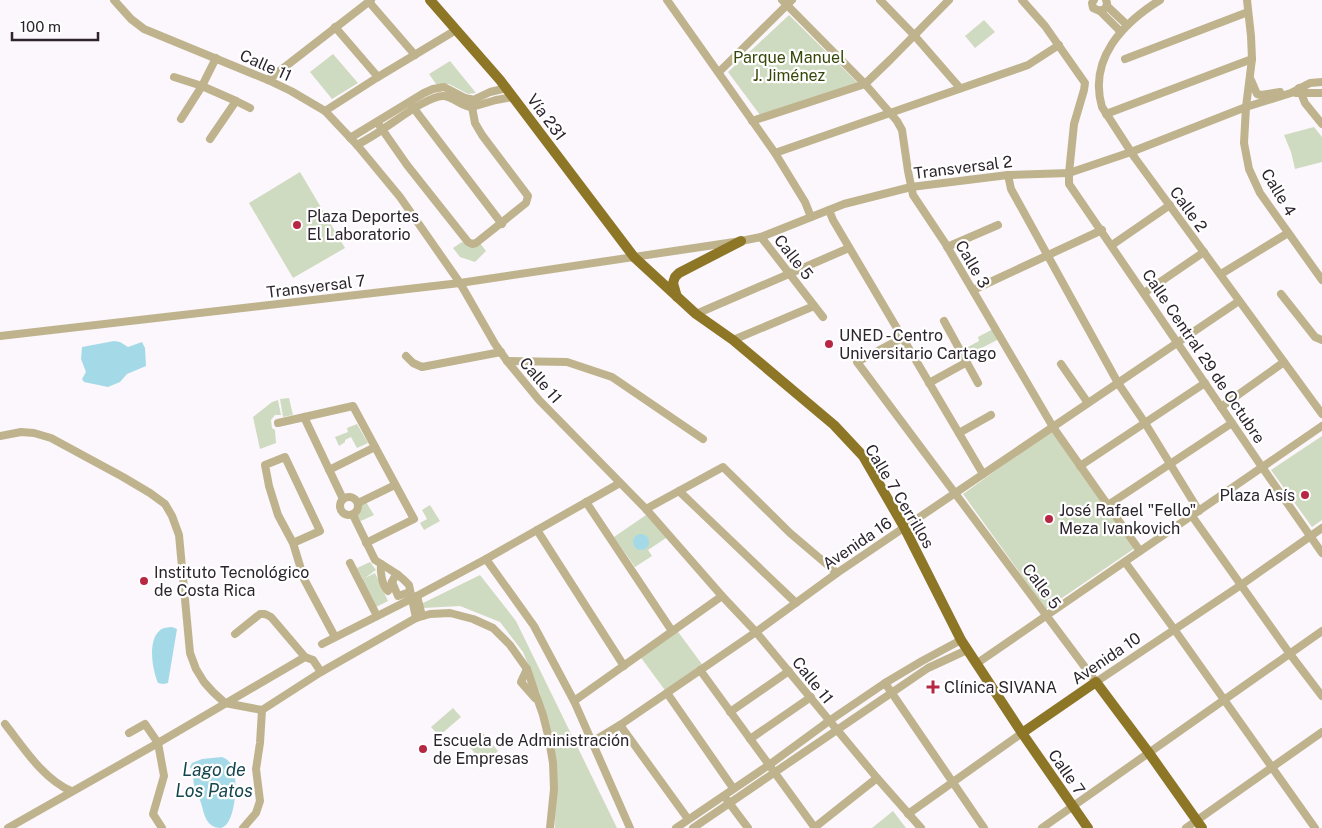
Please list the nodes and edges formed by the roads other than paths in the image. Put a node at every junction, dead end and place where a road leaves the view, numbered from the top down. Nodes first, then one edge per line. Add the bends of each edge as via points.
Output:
1 (116, 0) edge
2 (430, 0) edge
3 (667, 0) edge
4 (880, 0) edge
5 (949, 0) edge
6 (1022, 0) edge
7 (1094, 0) edge
8 (1160, 0) edge
9 (1247, 0) edge
10 (370, 1) edge
11 (787, 2) edge
12 (1104, 6) edge
13 (1248, 12) junction
14 (336, 27) junction
15 (1124, 28) junction
16 (456, 30) junction
17 (914, 35) junction
18 (1059, 45) junction
19 (415, 55) junction
20 (216, 58) junction
21 (1126, 59) dead end
22 (1252, 59) junction
23 (719, 72) junction
24 (174, 77) dead end
25 (378, 77) junction
26 (1250, 79) junction
27 (268, 80) junction
28 (1322, 82) edge
29 (865, 84) junction
30 (202, 86) junction
31 (507, 88) junction
32 (960, 88) junction
33 (1294, 92) junction
34 (1322, 93) edge
35 (513, 97) junction
36 (236, 101) junction
37 (471, 103) junction
38 (411, 105) junction
39 (1246, 107) junction
40 (250, 108) dead end
41 (325, 111) junction
42 (890, 112) junction
43 (1106, 114) junction
44 (181, 119) dead end
45 (752, 120) junction
46 (377, 122) junction
47 (1322, 124) edge
48 (383, 130) junction
49 (350, 138) junction
50 (210, 140) dead end
51 (357, 145) junction
52 (1131, 152) junction
53 (775, 153) junction
54 (1069, 173) junction
55 (1008, 175) junction
56 (911, 186) junction
57 (1170, 205) junction
58 (829, 210) junction
59 (811, 217) junction
60 (502, 224) junction
61 (998, 225) dead end
62 (1102, 230) junction
63 (1288, 233) junction
64 (761, 237) junction
65 (741, 241) junction
66 (1112, 245) junction
67 (948, 247) junction
68 (849, 248) junction
69 (1204, 252) junction
70 (1049, 256) junction
71 (634, 257) junction
72 (789, 274) junction
73 (1221, 274) junction
74 (1322, 280) edge
75 (460, 283) junction
76 (973, 290) junction
77 (1144, 293) junction
78 (1281, 294) dead end
79 (678, 298) junction
80 (1239, 301) junction
81 (814, 306) junction
82 (696, 314) junction
83 (823, 317) dead end
84 (944, 321) dead end
85 (0, 336) edge
86 (902, 338) junction
87 (733, 340) junction
88 (1321, 340) edge
89 (1178, 342) junction
90 (501, 352) junction
91 (406, 356) dead end
92 (507, 361) junction
93 (967, 362) junction
94 (1284, 362) junction
95 (1061, 364) dead end
96 (1118, 382) junction
97 (1205, 382) junction
98 (929, 383) junction
99 (978, 383) dead end
100 (1088, 403) junction
101 (1221, 406) junction
102 (1322, 414) edge
103 (991, 415) dead end
104 (304, 417) junction
105 (278, 423) dead end
106 (1145, 423) junction
107 (1232, 423) junction
108 (1053, 426) junction
109 (1322, 426) edge
110 (959, 433) junction
111 (0, 436) edge
112 (703, 439) dead end
113 (375, 447) junction
114 (1171, 464) junction
115 (1080, 466) junction
116 (1262, 467) junction
117 (329, 470) junction
118 (983, 474) junction
119 (620, 483) junction
120 (395, 485) junction
121 (679, 491) junction
122 (954, 494) junction
123 (343, 499) junction
124 (586, 502) junction
125 (358, 503) junction
126 (1108, 506) junction
127 (646, 509) junction
128 (1196, 513) junction
129 (353, 515) junction
130 (904, 528) junction
131 (1322, 528) edge
132 (536, 530) junction
133 (1310, 536) junction
134 (366, 543) junction
135 (293, 544) junction
136 (1140, 551) junction
137 (1322, 552) edge
138 (486, 559) junction
139 (1125, 562) junction
140 (350, 563) dead end
141 (381, 564) junction
142 (837, 573) junction
143 (398, 575) junction
144 (392, 582) junction
145 (1241, 585) junction
146 (388, 591) junction
147 (413, 596) junction
148 (722, 596) junction
149 (796, 603) junction
150 (394, 608) junction
151 (377, 616) junction
152 (1046, 616) junction
153 (419, 617) junction
154 (1174, 629) junction
155 (672, 631) junction
156 (1322, 631) edge
157 (756, 632) junction
158 (235, 634) dead end
159 (335, 637) junction
160 (961, 640) junction
161 (322, 644) dead end
162 (967, 650) junction
163 (1290, 654) junction
164 (305, 657) junction
165 (976, 664) junction
166 (624, 666) junction
167 (700, 670) junction
168 (789, 671) junction
169 (321, 672) junction
170 (1096, 682) junction
171 (885, 683) junction
172 (1319, 685) edge
173 (891, 692) junction
174 (667, 693) junction
175 (1322, 696) edge
176 (811, 697) junction
177 (1224, 700) junction
178 (574, 701) junction
179 (225, 703) junction
180 (262, 710) junction
181 (730, 712) junction
182 (829, 721) junction
183 (5, 724) dead end
184 (620, 725) junction
185 (836, 730) junction
186 (1322, 732) edge
187 (129, 733) dead end
188 (1022, 733) junction
189 (750, 740) junction
190 (592, 742) junction
191 (158, 743) junction
192 (1149, 753) junction
193 (769, 765) junction
194 (1272, 768) junction
195 (774, 772) junction
196 (877, 778) junction
197 (953, 781) junction
198 (733, 788) junction
199 (71, 791) junction
200 (723, 795) junction
201 (729, 803) junction
202 (1073, 806) junction
203 (908, 814) junction
204 (688, 819) junction
205 (1200, 824) edge
206 (8, 828) edge
207 (162, 828) edge
208 (243, 828) edge
209 (550, 828) edge
210 (630, 828) edge
211 (676, 828) edge
212 (693, 828) edge
213 (748, 828) edge
214 (814, 828) edge
215 (921, 828) edge
216 (984, 828) edge
217 (1042, 828) edge
218 (1088, 828) edge
219 (1186, 828) edge
220 (1315, 828) edge

1 - 20 street, Calle 11 via 144,29
2 - 16 main road, Vía 231
3 - 23 street
4 - 17 street
5 - 17 street
6 - 18 street
7 - 12 street via 1094,8
8 - 15 street, Calle 2
9 - 13 street, Calle 4
10 - 14 street
10 - 19 street
11 - 23 street
11 - 29 street, Calle 3
12 - 15 street
13 - 21 street
13 - 22 street, Calle 4
14 - 25 street
14 - 27 street
15 - 43 street, Calle 2 via 1106,53 1101,70 1100,99
16 - 19 street
16 - 31 main road, Vía 231
17 - 29 street
17 - 32 street
18 - 32 street via 1028,65
18 - 54 street via 1085,83 1074,124
19 - 25 street
20 - 27 street, Calle 11
20 - 30 street
22 - 26 street, Calle 4
22 - 43 street
23 - 45 street
24 - 30 street
25 - 41 street
26 - 33 street via 1257,94
26 - 39 street, Calle 4
27 - 41 street, Calle 11
28 - 33 street via 1310,83
29 - 42 street, Calle 3
29 - 45 street
30 - 36 street
30 - 44 street
31 - 35 main road, Vía 231
31 - 37 street via 490,92
32 - 42 street
33 - 34 street
33 - 39 street, Transversal 2
33 - 47 street
35 - 37 street
35 - 71 main road, Vía 231
36 - 40 street
36 - 50 street
37 - 38 street via 444,87 433,89
37 - 60 street via 475,123 482,135 528,196 526,203
38 - 46 street
38 - 48 street
38 - 60 street
39 - 52 street, Transversal 2
39 - 63 street, Calle 4 via 1244,143 1249,169 1260,194
41 - 49 street, Calle 11
42 - 53 street
42 - 56 street, Calle 3 via 902,130
43 - 52 street, Calle 2
45 - 53 street
46 - 48 street
46 - 49 street
48 - 51 street
48 - 60 street via 468,242 476,243
49 - 51 street, Calle 11
51 - 75 street, Calle 11 via 400,197
52 - 54 street, Transversal 2
52 - 57 street, Calle 2
53 - 59 street
54 - 55 street, Transversal 2
54 - 62 street, Calle Central 29 de Octubre via 1069,184
55 - 56 street, Transversal 2
55 - 70 street via 1012,189
56 - 58 street, Transversal 2
56 - 67 street, Calle 3
57 - 66 street
57 - 69 street, Calle 2
58 - 59 street, Transversal 2
58 - 68 street
59 - 64 street, Transversal 2
61 - 67 street
62 - 66 street, Calle Central 29 de Octubre
62 - 70 street
63 - 73 street
63 - 74 street, Calle 4
64 - 65 street, Transversal 2
64 - 72 street, Calle 5
65 - 71 street, Transversal 2
65 - 79 main road via 679,273 673,283
66 - 77 street, Calle Central 29 de Octubre
67 - 76 street, Calle 3
68 - 72 street
68 - 86 street
69 - 73 street, Calle 2
69 - 77 street
70 - 76 street
70 - 96 street
71 - 75 street, Transversal 7
71 - 79 main road, Calle 7 Cerrillos
72 - 81 street, Calle 5
72 - 82 street
73 - 80 street, Calle 2
75 - 85 street, Transversal 7
75 - 90 street, Calle 11
76 - 108 street, Calle 3
77 - 89 street, Calle Central 29 de Octubre
78 - 88 street via 1314,337
79 - 82 main road, Calle 7 Cerrillos
80 - 89 street, Avenida 16
80 - 94 street, Calle 2
81 - 83 street, Calle 5
81 - 87 street
82 - 87 main road, Calle 7 Cerrillos
84 - 93 street
86 - 98 street
86 - 122 street, Calle 5 via 857,362
87 - 130 main road, Calle 7 Cerrillos via 834,425 863,456
89 - 96 street, Avenida 16
89 - 97 street, Calle Central 29 de Octubre
90 - 91 street via 422,367
90 - 92 street, Calle 11
92 - 112 street via 567,362 612,377
92 - 119 street, Calle 11 via 539,400
93 - 98 street
93 - 99 street
94 - 101 street
94 - 102 street, Calle 2
95 - 100 street
96 - 100 street, Avenida 16
96 - 106 street
97 - 101 street, Calle Central 29 de Octubre
97 - 106 street
98 - 110 street
100 - 108 street, Avenida 16
101 - 107 street, Calle Central 29 de Octubre
103 - 110 street
104 - 105 street
104 - 113 street via 353,406
104 - 117 street
106 - 114 street
106 - 115 street
107 - 114 street
107 - 116 street, Calle Central 29 de Octubre
108 - 115 street, Calle 3
108 - 118 street, Avenida 16
109 - 116 street
110 - 118 street
111 - 179 street via 21,432 51,438 124,477 165,504 179,535 190,653 204,682
113 - 117 street
113 - 120 street
114 - 126 street
114 - 128 street
115 - 126 street, Calle 3
116 - 128 street
116 - 133 street, Calle Central 29 de Octubre
117 - 123 street
118 - 122 street, Avenida 16
119 - 124 street
119 - 127 street, Calle 11
120 - 125 street
120 - 134 street via 414,519
121 - 127 street
121 - 142 street via 723,467 790,533
121 - 149 street
122 - 130 street, Avenida 16
122 - 152 street, Calle 5
123 - 125 street via 350,496
123 - 129 street via 340,504 342,512
124 - 132 street
124 - 155 street
125 - 129 street
126 - 136 street, Calle 3
127 - 148 street, Calle 11
128 - 136 street
128 - 145 street
129 - 134 street
130 - 142 street, Avenida 16
130 - 160 main road, Calle 7 Cerrillos
131 - 133 street, Avenida 10
132 - 138 street
132 - 166 street
133 - 137 street, Calle Central 29 de Octubre
133 - 145 street, Avenida 10
134 - 141 street via 375,560
135 - 135 street via 278,515 265,465 285,457 320,531
135 - 159 street via 304,579
136 - 139 street
138 - 147 street
138 - 178 street via 534,626
139 - 152 street
139 - 154 street
140 - 151 street
141 - 143 street
141 - 146 street via 382,581
142 - 149 street, Avenida 16
143 - 144 street
143 - 147 street
144 - 146 street
144 - 147 street via 398,596
145 - 154 street, Avenida 10
145 - 163 street
146 - 150 street
147 - 150 street
147 - 153 street
148 - 155 street
148 - 157 street, Calle 11
149 - 157 street, Avenida 16
150 - 151 street
151 - 159 street
152 - 165 street
152 - 170 street, Calle 5
153 - 169 street
153 - 209 street via 450,613 473,618 493,628 527,669 521,682 539,704 553,764
154 - 170 street, Avenida 10
154 - 177 street
155 - 166 street
156 - 163 street
157 - 167 street, Avenida 16
157 - 168 street, Calle 11
158 - 164 street via 260,614 266,614
159 - 161 street
160 - 162 main road, Calle 7 Cerrillos
160 - 171 street
162 - 165 main road, Calle 7 Cerrillos
162 - 173 street via 928,668
163 - 172 street
163 - 177 street
164 - 169 street via 313,660
164 - 179 street
165 - 188 main road, Calle 7 Cerrillos
166 - 178 street
167 - 174 street, Avenida 16
167 - 181 street
168 - 176 street, Calle 11
168 - 181 street
169 - 180 street
170 - 188 main road, Avenida 10
170 - 192 main road, Calle 5
171 - 173 street
171 - 182 street
172 - 175 street
173 - 185 street
173 - 197 street
174 - 184 street, Avenida 16
174 - 198 street
176 - 182 street, Calle 11
176 - 189 street
177 - 192 street
177 - 194 street
178 - 190 street
179 - 180 street
179 - 191 street
180 - 208 street via 256,768 260,801 256,814
181 - 189 street
182 - 185 street, Calle 11
182 - 193 street
183 - 199 street via 53,781
184 - 190 street, Avenida 16
184 - 204 street
185 - 195 street
185 - 196 street, Calle 11
186 - 194 street
187 - 191 street via 145,724
188 - 197 street, Avenida 10
188 - 202 main road, Calle 7
189 - 193 street
190 - 210 street
191 - 199 street
191 - 207 street via 164,776 153,814
192 - 202 street
192 - 205 main road, Calle 5
193 - 195 street
193 - 198 street
194 - 205 street
194 - 220 street
195 - 201 street
195 - 214 street
196 - 203 street, Calle 11
196 - 214 street
197 - 203 street, Avenida 10
197 - 216 street
198 - 200 street
199 - 206 street
200 - 201 street
200 - 204 street
201 - 212 street
201 - 213 street
202 - 217 street
202 - 218 main road, Calle 7
203 - 215 street, Calle 11
204 - 211 street
205 - 219 street

